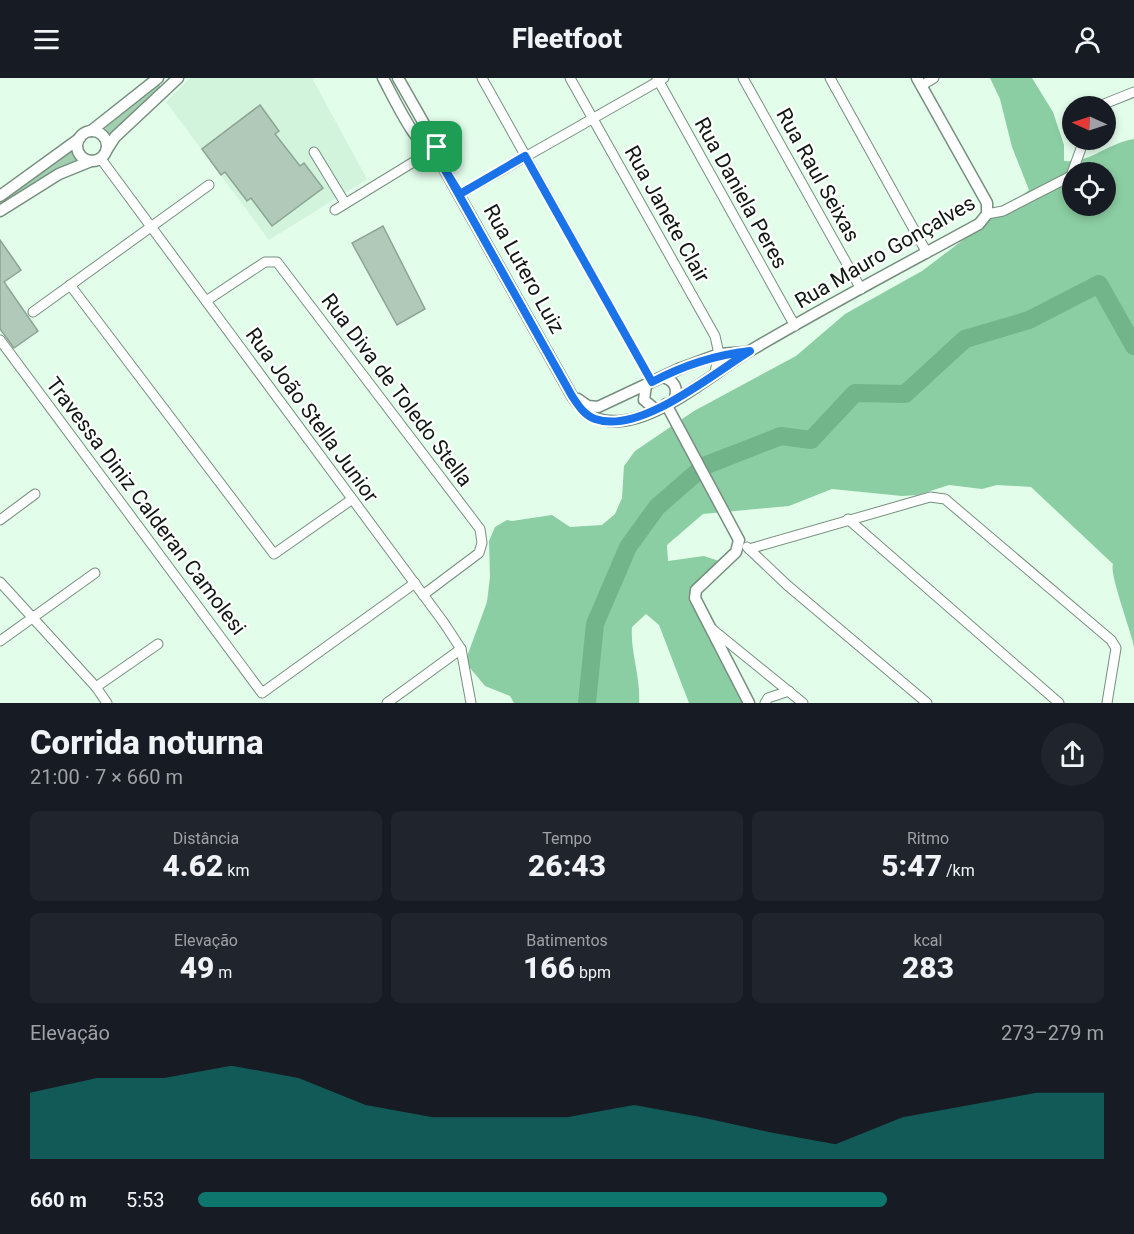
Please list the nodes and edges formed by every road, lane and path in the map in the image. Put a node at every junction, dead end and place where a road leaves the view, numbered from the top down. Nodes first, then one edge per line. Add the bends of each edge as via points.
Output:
1 (158, 78) edge
2 (178, 78) edge
3 (383, 78) edge
4 (398, 78) edge
5 (482, 78) edge
6 (570, 78) edge
7 (743, 78) edge
8 (830, 78) edge
9 (934, 78) edge
10 (660, 79) edge
11 (919, 82) edge
12 (1134, 92) edge
13 (1116, 99) edge
14 (593, 118) junction
15 (91, 132) junction
16 (80, 138) junction
17 (432, 150) junction
18 (1080, 150) edge
19 (314, 152) dead end
20 (525, 156) junction
21 (99, 157) junction
22 (209, 184) dead end
23 (460, 194) junction
24 (0, 196) edge
25 (345, 203) junction
26 (335, 210) dead end
27 (0, 211) edge
28 (987, 214) junction
29 (150, 228) junction
30 (927, 253) junction
31 (70, 285) junction
32 (861, 289) junction
33 (206, 301) junction
34 (33, 312) dead end
35 (795, 326) junction
36 (0, 340) edge
37 (750, 351) junction
38 (718, 354) junction
39 (715, 372) junction
40 (653, 381) junction
41 (572, 396) junction
42 (665, 404) junction
43 (35, 494) dead end
44 (351, 500) junction
45 (848, 519) junction
46 (0, 520) edge
47 (739, 540) junction
48 (749, 549) junction
49 (95, 573) dead end
50 (0, 582) edge
51 (415, 583) junction
52 (423, 596) junction
53 (32, 616) junction
54 (711, 629) junction
55 (0, 641) edge
56 (158, 644) dead end
57 (461, 649) junction
58 (96, 687) junction
59 (789, 691) junction
60 (107, 703) edge
61 (387, 703) edge
62 (471, 703) edge
63 (749, 703) edge
64 (765, 703) edge
65 (803, 703) edge
66 (927, 703) edge
67 (1059, 703) edge
68 (1107, 703) edge

1 - 15 street
2 - 21 street
3 - 17 street, Rua Lutero Luiz via 402,114
4 - 17 street, Rua Lutero Luiz
5 - 20 street
6 - 14 street, Rua Janete Clair
7 - 32 street, Rua Raul Seixas
8 - 30 street
9 - 11 street
10 - 14 street
10 - 35 street, Rua Daniela Peres
11 - 28 street via 987,203
12 - 13 street
14 - 20 street
14 - 38 street, Rua Janete Clair via 715,336
15 - 16 street
15 - 21 street via 103,136
16 - 21 street via 79,152
16 - 24 street
17 - 23 street, Rua Lutero Luiz
17 - 25 street
18 - 28 street, Rua Mauro Gonçalves via 1071,176 1003,211
19 - 25 street
20 - 23 street
20 - 40 street
21 - 27 street via 58,174
21 - 29 street, Rua João Stella Junior
22 - 29 street
23 - 41 street, Rua Lutero Luiz
25 - 26 street
28 - 30 street, Rua Mauro Gonçalves via 979,224
29 - 31 street
29 - 33 street, Rua João Stella Junior
30 - 32 street, Rua Mauro Gonçalves
31 - 34 street
31 - 44 street via 274,554
32 - 35 street, Rua Mauro Gonçalves
33 - 44 street, Rua João Stella Junior
33 - 52 street, Rua Diva de Toledo Stella via 265,262 277,262 480,529 479,554
35 - 37 street, Rua Mauro Gonçalves
36 - 51 street, Travessa Diniz Calderan Camolesi via 262,693
37 - 38 street
37 - 39 street, Rua Mauro Gonçalves
38 - 39 street, Rua Janete Clair
38 - 40 street
39 - 42 street, Rua Mauro Gonçalves
40 - 41 street via 598,407
40 - 42 street via 644,400
40 - 42 street via 670,379 675,384 677,393
41 - 42 street, Rua Lutero Luiz via 592,419 605,421 622,421
42 - 47 street
43 - 46 street
44 - 51 street, Rua João Stella Junior
45 - 48 street
45 - 67 street
45 - 68 street via 930,497 945,499 1111,640 1116,648
47 - 48 street
47 - 54 street via 736,552 696,590 695,598
48 - 66 street
49 - 53 street
50 - 53 street
51 - 52 street, Rua João Stella Junior
52 - 57 street, Rua João Stella Junior
53 - 55 street
53 - 58 street
54 - 59 street
54 - 63 street
56 - 58 street
57 - 61 street
57 - 62 street, Rua João Stella Junior
58 - 60 street
59 - 64 street via 768,698
59 - 65 street

